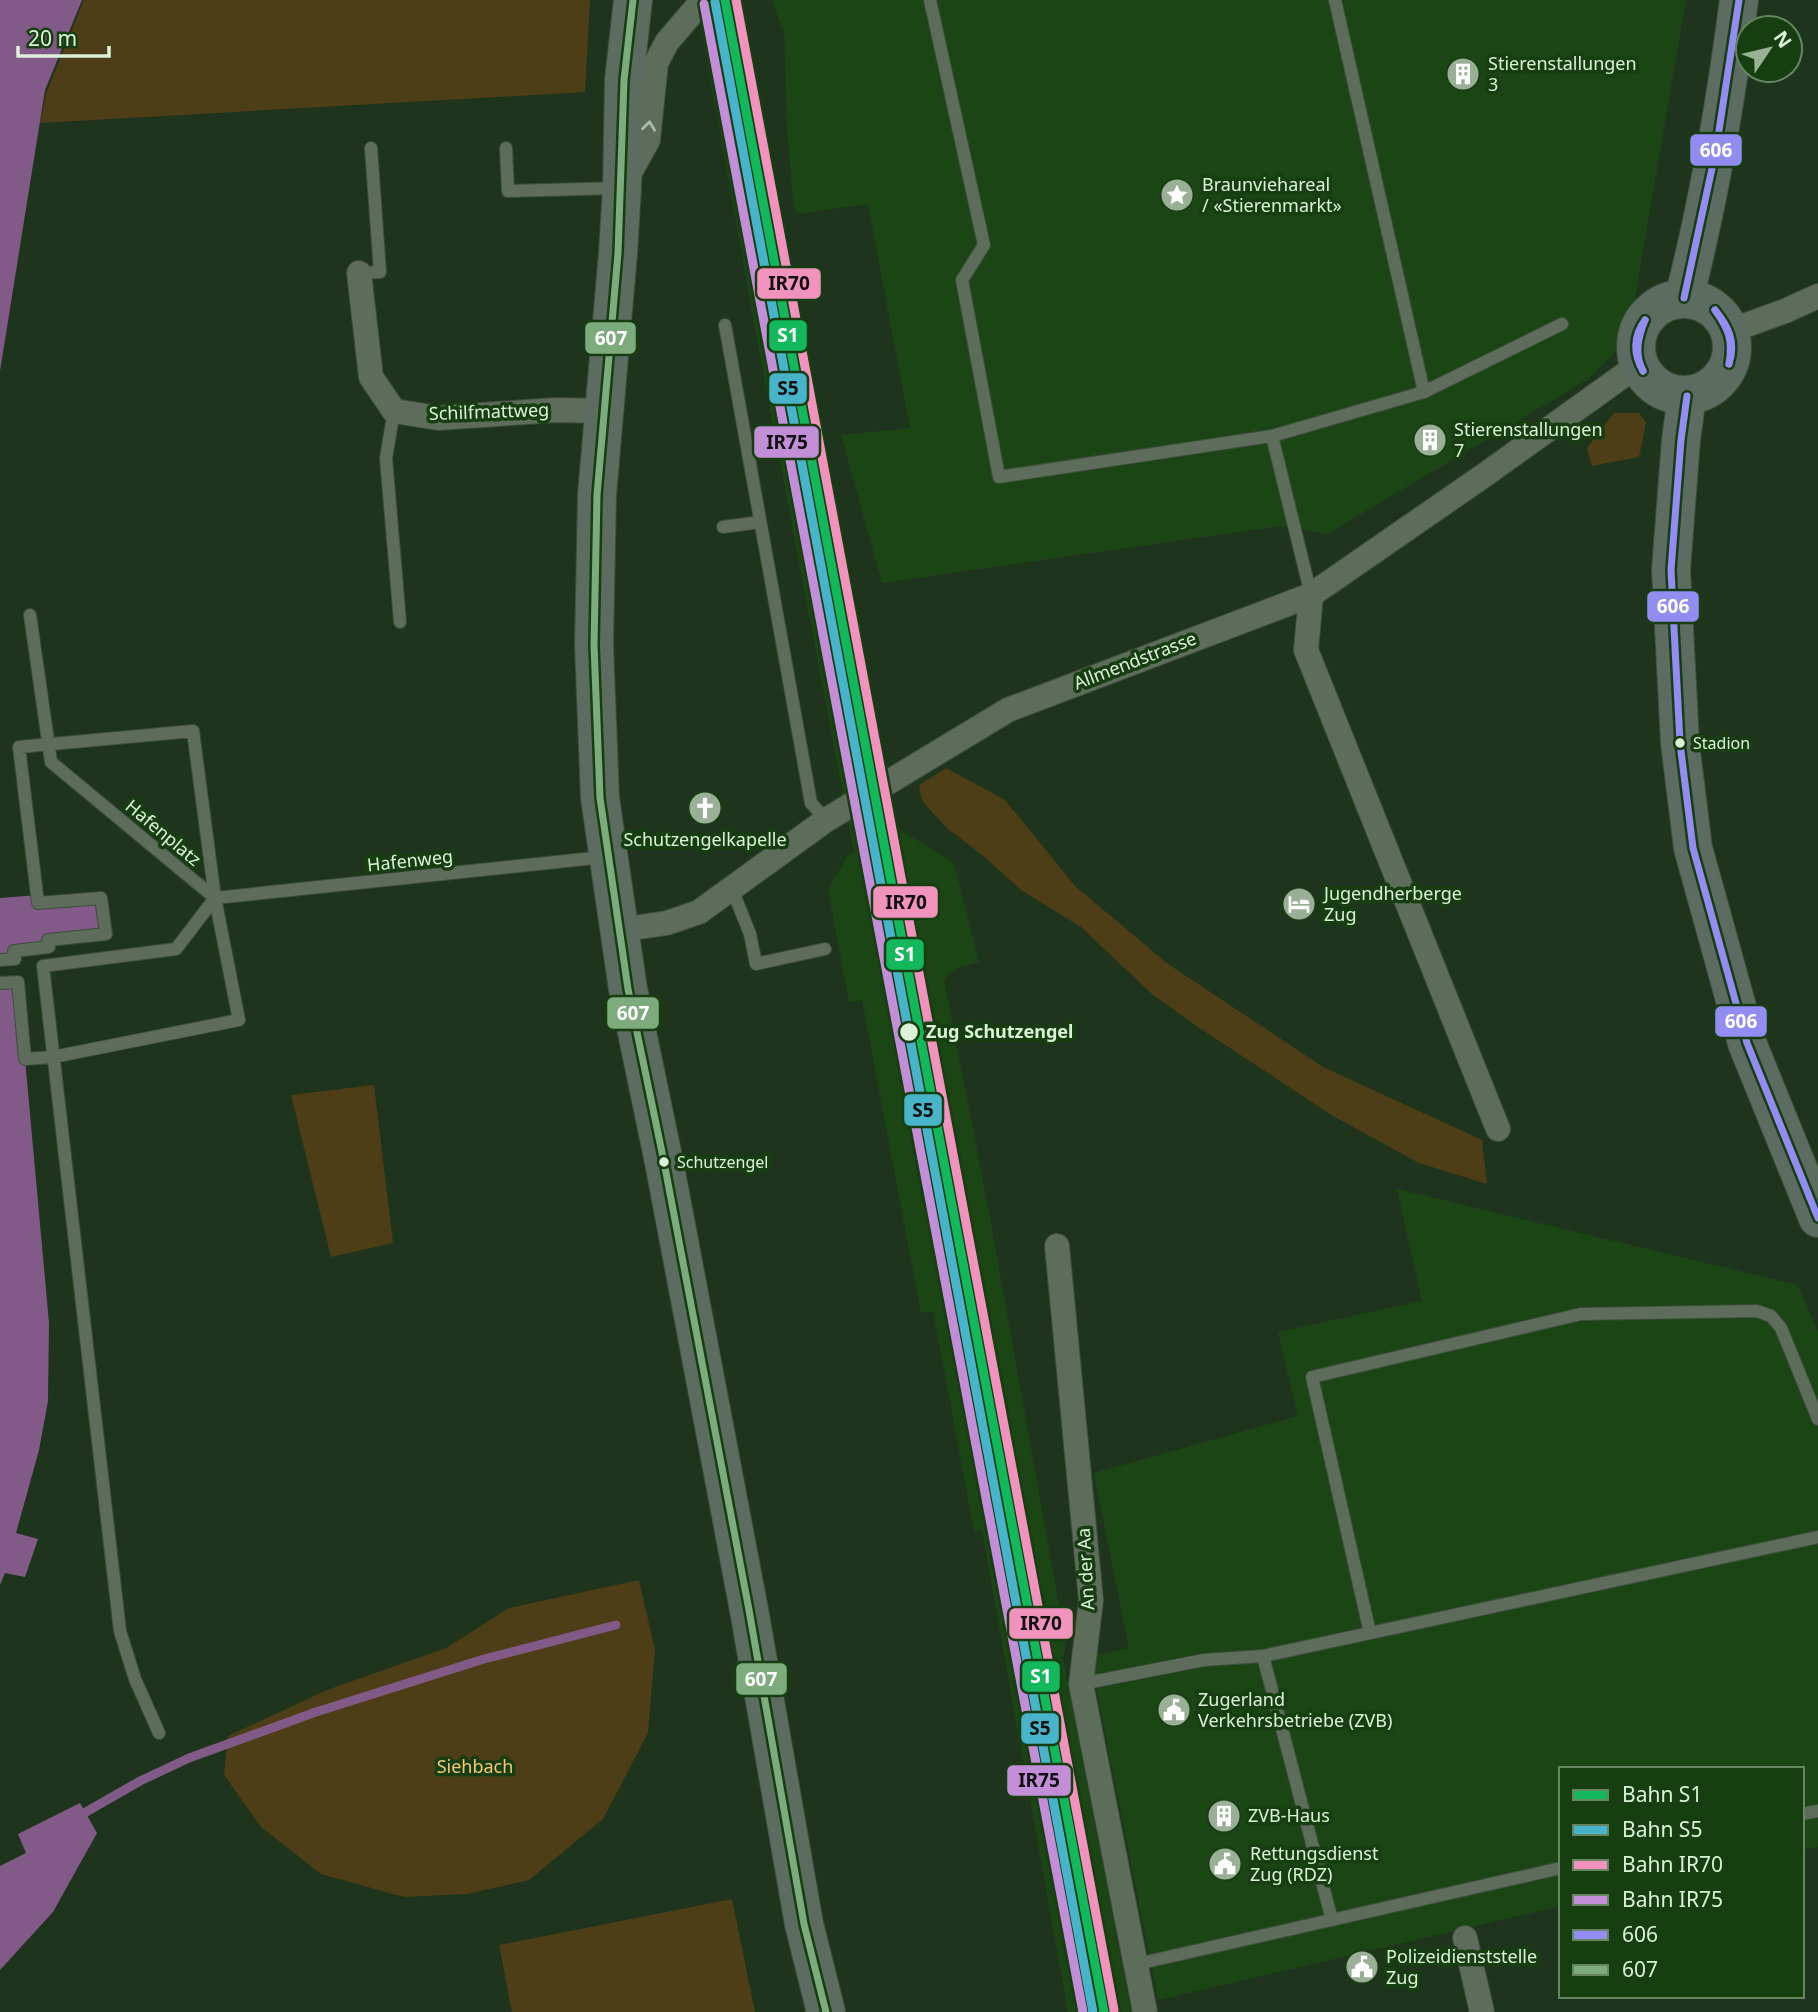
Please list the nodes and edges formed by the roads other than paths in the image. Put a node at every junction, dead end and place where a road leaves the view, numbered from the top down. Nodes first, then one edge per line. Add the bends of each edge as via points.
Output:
1 (633, 0) edge
2 (703, 0) edge
3 (930, 0) edge
4 (1335, 0) edge
5 (1739, 0) edge
6 (371, 148) dead end
7 (506, 148) dead end
8 (622, 188) junction
9 (359, 273) joint
10 (1684, 298) junction
11 (1815, 299) edge
12 (1562, 324) dead end
13 (725, 325) dead end
14 (1730, 331) junction
15 (1640, 368) junction
16 (1424, 392) junction
17 (1687, 396) junction
18 (394, 411) junction
19 (604, 411) junction
20 (1272, 436) junction
21 (760, 522) junction
22 (723, 527) dead end
23 (1311, 595) junction
24 (30, 615) dead end
25 (400, 622) dead end
26 (48, 743) junction
27 (826, 820) junction
28 (608, 856) junction
29 (732, 889) junction
30 (215, 898) junction
31 (619, 930) junction
32 (825, 949) dead end
33 (0, 960) edge
34 (0, 983) edge
35 (54, 1056) junction
36 (1498, 1129) dead end
37 (1818, 1218) edge
38 (1057, 1245) dead end
39 (1818, 1419) edge
40 (1818, 1537) edge
41 (1370, 1633) junction
42 (1264, 1656) junction
43 (1081, 1684) junction
44 (159, 1733) dead end
45 (1559, 1868) edge
46 (1332, 1920) junction
47 (1465, 1938) dead end
48 (1137, 1964) junction
49 (826, 2012) edge
50 (1145, 2012) edge
51 (1482, 2012) edge

1 - 8 main road via 624,80
8 -> 2 street via 648,140 656,63
3 - 20 lane via 984,245 961,280 999,477
4 - 16 lane
5 - 10 main road via 1709,182
6 - 9 lane via 380,272
7 - 8 lane via 508,191
8 - 19 main road
9 - 18 street via 371,377
10 - 14 main road via 1712,307
10 - 15 main road via 1670,300 1647,315 1635,341
11 - 14 street
12 - 16 lane
13 - 21 lane
14 - 17 main road via 1732,356 1721,379 1700,394
15 - 17 main road via 1654,386
15 - 23 street, Allmendstrasse via 1624,374
16 - 20 lane
17 - 37 main road via 1671,570 1680,743 1693,848 1747,1043
18 - 19 street, Schilfmattweg via 438,418
18 - 25 lane via 386,458
19 - 28 main road via 594,645 600,798
20 - 23 lane
21 - 22 lane
21 - 27 lane via 811,803
23 - 27 street, Allmendstrasse via 1008,710
23 - 36 street via 1306,650
24 - 26 lane, Hafenplatz
26 - 30 lane, Hafenplatz via 51,762
26 - 30 lane via 193,730
26 - 33 lane via 19,747 38,902 101,898 106,934 48,940 48,947 14,951 15,959
27 - 29 street, Allmendstrasse
28 - 30 lane, Hafenweg
28 - 31 main road
29 - 31 street, Allmendstrasse via 699,912 667,923
29 - 32 lane via 756,964
30 - 35 lane via 176,950 43,966
30 - 35 lane via 239,1020
31 - 49 main road via 804,1924
34 - 35 lane via 18,982 25,1059
35 - 44 lane via 120,1631
38 - 43 street, An der Aa via 1091,1600
39 - 41 lane via 1781,1328 1771,1316 1757,1311 1581,1314 1312,1377
40 - 41 lane
41 - 42 lane
42 - 43 lane via 1204,1660
42 - 46 lane
43 - 48 street, An der Aa
45 - 46 lane
46 - 48 lane
47 - 51 street
48 - 50 street, An der Aa

